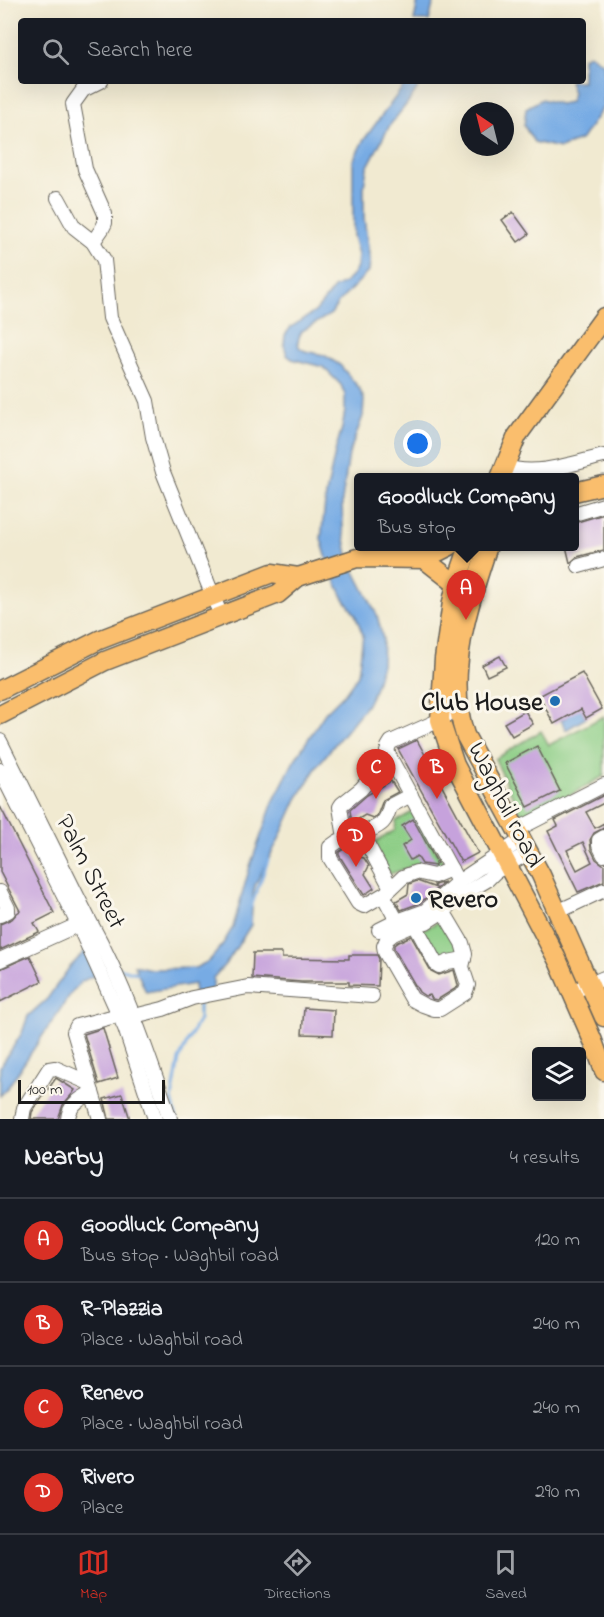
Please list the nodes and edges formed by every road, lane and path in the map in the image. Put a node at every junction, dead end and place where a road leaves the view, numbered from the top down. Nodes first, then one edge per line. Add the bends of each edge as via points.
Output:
1 (95, 84) edge
2 (58, 198) dead end
3 (93, 242) junction
4 (604, 317) edge
5 (595, 342) edge
6 (604, 456) edge
7 (511, 473) edge
8 (522, 473) edge
9 (604, 485) edge
10 (579, 491) edge
11 (604, 505) edge
12 (579, 512) edge
13 (440, 551) edge
14 (467, 551) edge
15 (486, 551) edge
16 (424, 559) junction
17 (604, 559) edge
18 (579, 566) dead end
19 (298, 577) junction
20 (455, 588) junction
21 (213, 597) junction
22 (472, 597) junction
23 (221, 616) junction
24 (0, 690) edge
25 (459, 706) junction
26 (0, 715) edge
27 (440, 720) junction
28 (0, 741) edge
29 (387, 752) junction
30 (0, 770) edge
31 (604, 785) edge
32 (4, 787) edge
33 (411, 795) junction
34 (362, 834) junction
35 (604, 837) edge
36 (345, 838) junction
37 (522, 841) junction
38 (604, 855) edge
39 (505, 859) junction
40 (451, 869) junction
41 (458, 882) junction
42 (604, 890) edge
43 (0, 891) edge
44 (387, 892) junction
45 (443, 911) junction
46 (557, 912) junction
47 (0, 915) edge
48 (397, 921) junction
49 (83, 922) junction
50 (415, 925) junction
51 (379, 930) dead end
52 (576, 952) junction
53 (464, 959) junction
54 (0, 960) edge
55 (558, 961) junction
56 (597, 981) edge
57 (572, 992) junction
58 (372, 996) dead end
59 (602, 1008) edge
60 (580, 1013) junction
61 (129, 1021) junction
62 (604, 1071) edge
63 (91, 1087) junction
64 (22, 1119) edge
65 (68, 1119) edge
66 (100, 1119) edge
67 (155, 1119) edge
68 (170, 1119) edge

1 - 3 street via 83,90 73,104 86,169 105,214 105,223
2 - 3 street via 74,227
3 - 21 street via 104,260 110,318 147,401 163,472
4 - 5 main road
5 - 7 main road via 532,424
6 - 8 street
9 - 10 main road
11 - 12 street
13 - 16 main road
14 - 20 main road, Waghbil road
15 - 22 main road, Waghbil road
16 - 19 main road via 357,558
16 - 20 main road
17 - 18 street
19 - 21 main road via 272,573
19 - 23 main road via 278,594
20 - 22 main road
20 - 27 main road, Waghbil road
21 - 23 street
21 - 24 main road via 99,640
22 - 25 main road, Waghbil road via 462,642
23 - 26 main road via 105,661
25 - 27 street
25 - 37 main road, Waghbil road via 465,735
27 - 29 street via 392,742
27 - 39 main road, Waghbil road via 455,765
28 - 49 street, Palm Street
29 - 33 street
29 - 36 street via 387,759 340,807
30 - 32 street
31 - 37 street
32 - 49 street
33 - 34 street via 390,806 382,824
33 - 40 street
34 - 36 street
34 - 44 street
35 - 38 street via 599,840
36 - 44 street via 330,847 330,858 358,903 364,906
37 - 39 street
37 - 46 main road, Waghbil road
39 - 41 street
39 - 45 street via 487,880
39 - 55 main road, Waghbil road
40 - 41 street
40 - 44 street via 434,876 416,872
41 - 48 street via 425,910
42 - 46 street
43 - 47 street via 8,911
44 - 48 street
45 - 50 street
45 - 53 street via 462,943
46 - 52 main road, Waghbil road
48 - 51 street
49 - 54 street
49 - 61 street via 94,962
49 - 61 street, Palm Street via 104,946 121,986
50 - 53 street via 436,964
50 - 53 street via 393,934 384,946 412,999 440,1009 465,993 468,986 462,967
52 - 55 main road
52 - 56 main road, Waghbil road
55 - 57 main road, Waghbil road
56 - 57 street
56 - 59 main road, Waghbil road
57 - 60 main road, Waghbil road
58 - 61 street via 248,987 192,998
59 - 60 street
60 - 62 main road, Waghbil road
61 - 63 street via 77,1026 74,1032
61 - 67 street, Palm Street
61 - 68 street
63 - 64 street via 55,1068 49,1069 24,1108
63 - 65 street via 69,1111
63 - 66 street

